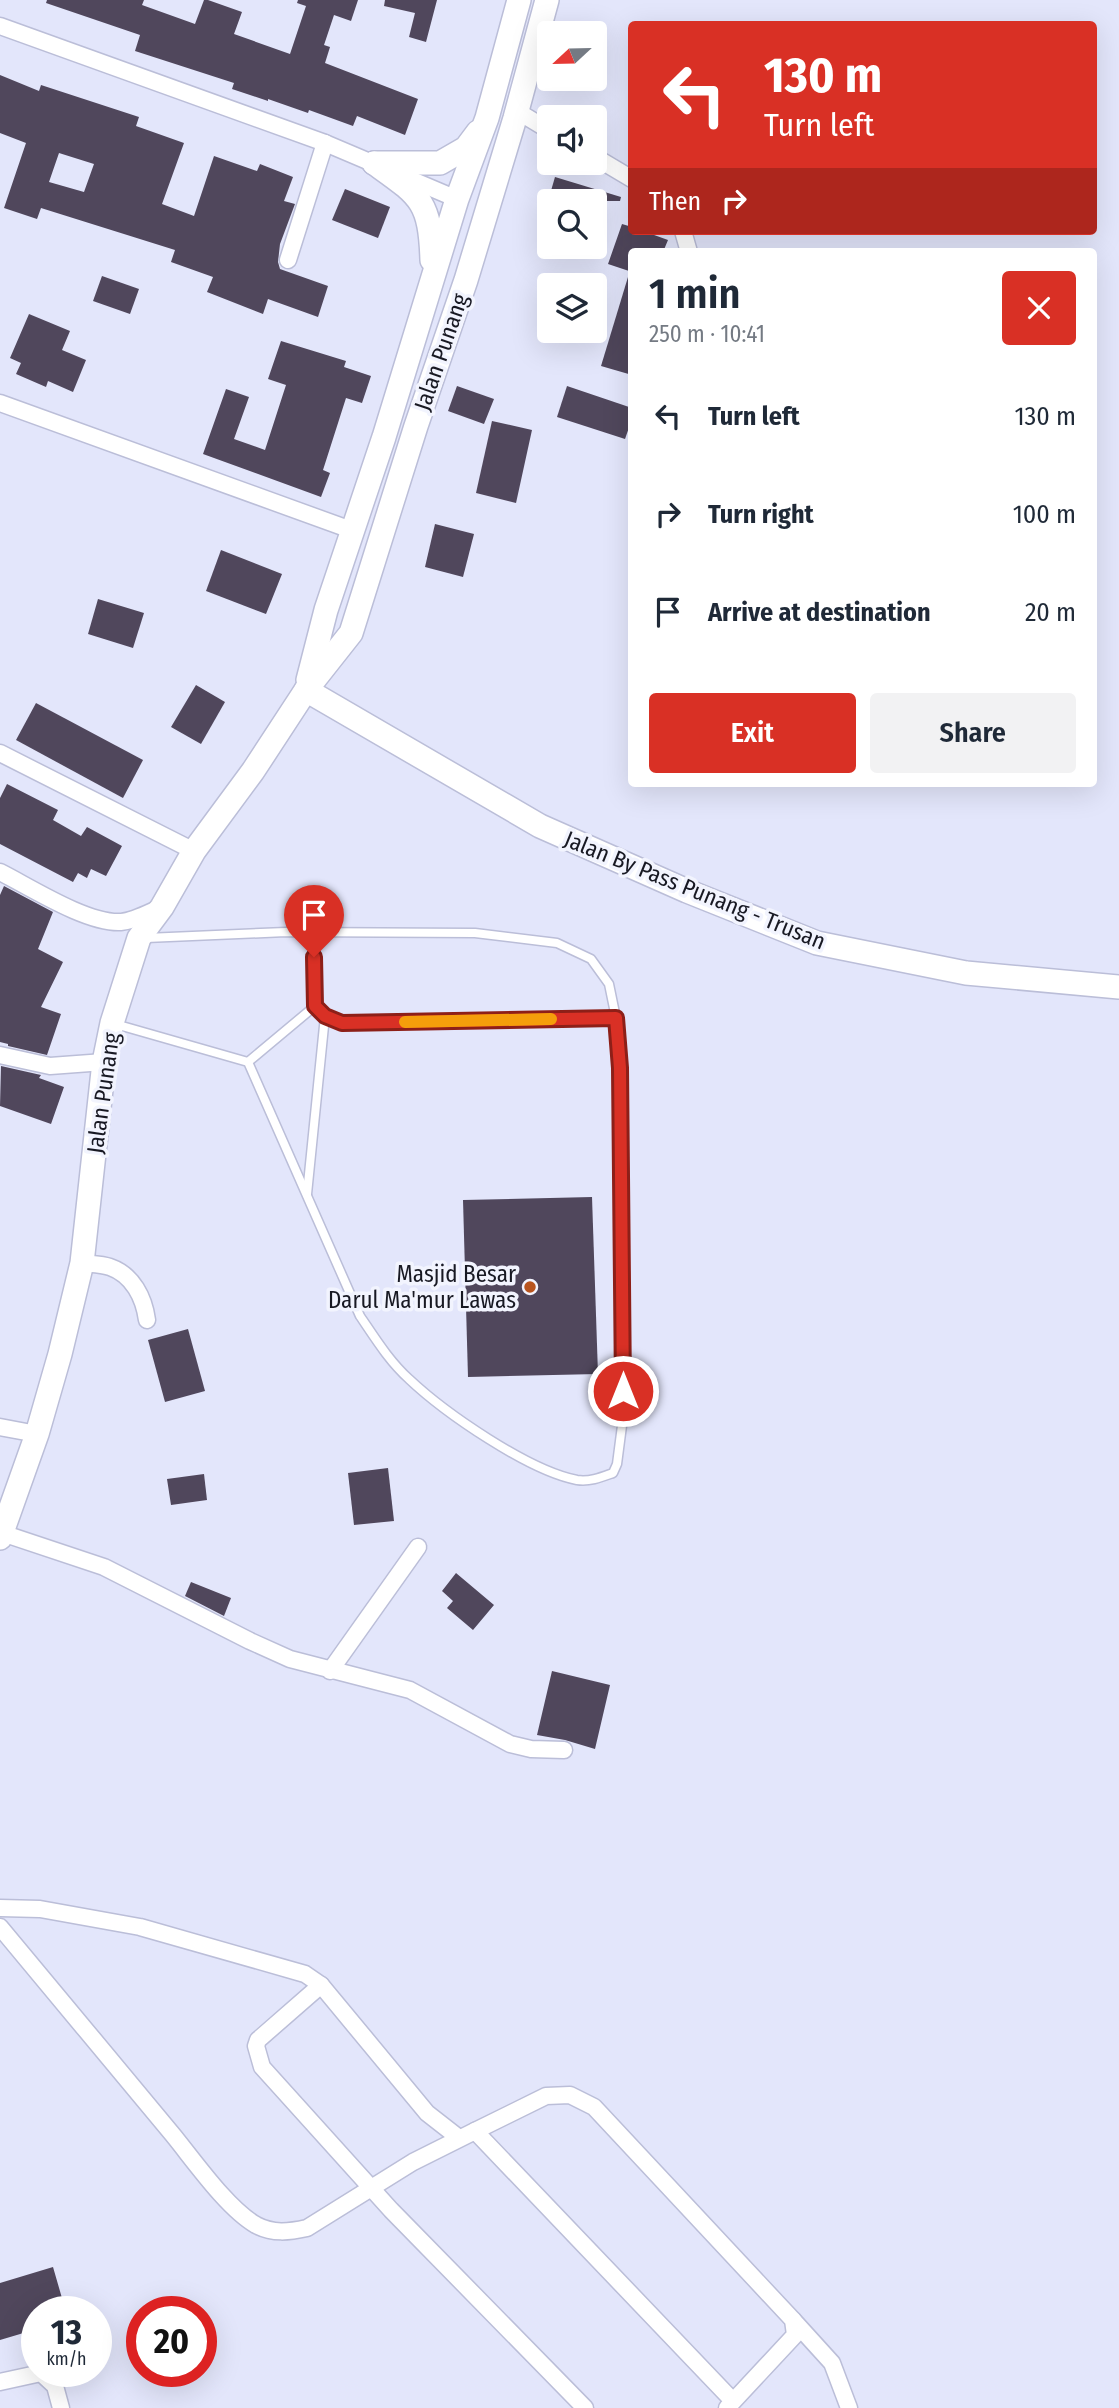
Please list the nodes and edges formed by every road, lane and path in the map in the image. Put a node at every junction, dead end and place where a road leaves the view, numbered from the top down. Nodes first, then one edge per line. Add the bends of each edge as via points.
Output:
1 (519, 0) edge
2 (547, 0) edge
3 (0, 26) edge
4 (517, 111) junction
5 (487, 118) junction
6 (537, 123) edge
7 (325, 143) junction
8 (374, 163) junction
9 (607, 165) edge
10 (628, 177) edge
11 (457, 199) junction
12 (487, 210) junction
13 (288, 260) dead end
14 (432, 280) junction
15 (0, 403) edge
16 (354, 531) junction
17 (306, 690) junction
18 (0, 753) edge
19 (194, 851) junction
20 (0, 872) edge
21 (162, 907) junction
22 (313, 933) junction
23 (139, 938) junction
24 (1119, 987) edge
25 (315, 1006) junction
26 (325, 1016) junction
27 (616, 1018) junction
28 (112, 1023) junction
29 (0, 1055) edge
30 (104, 1062) junction
31 (248, 1062) junction
32 (307, 1194) junction
33 (82, 1263) junction
34 (147, 1320) dead end
35 (0, 1427) edge
36 (37, 1434) junction
37 (1, 1536) edge
38 (418, 1547) dead end
39 (330, 1671) junction
40 (564, 1750) dead end
41 (0, 1908) edge
42 (0, 1927) edge
43 (321, 1985) junction
44 (475, 2131) junction
45 (459, 2138) junction
46 (371, 2188) junction
47 (793, 2320) junction
48 (0, 2382) edge
49 (730, 2405) edge
50 (61, 2408) edge
51 (585, 2408) edge
52 (849, 2408) edge

1 - 5 street, Jalan Punang
2 - 4 street, Jalan Punang
3 - 7 street
4 - 6 street
4 - 12 street, Jalan Punang
5 - 8 street via 466,148 440,163
5 - 11 street, Jalan Punang
7 - 8 street
7 - 13 street
8 - 11 street
8 - 14 street via 413,191 421,203 431,227
9 - 10 street
11 - 12 street
11 - 14 street, Jalan Punang
12 - 17 street, Jalan Punang via 351,633
14 - 16 street, Jalan Punang
15 - 16 street
16 - 17 street, Jalan Punang via 326,610
17 - 19 street, Jalan Punang
17 - 24 street, Jalan By Pass Punang - Trusan via 540,826 817,943 966,973
18 - 19 street
19 - 21 street, Jalan Punang
20 - 21 street via 80,913 103,919 122,922
21 - 23 street, Jalan Punang
22 - 23 lane
22 - 25 lane
22 - 27 lane via 475,933 557,943 591,959 609,984
23 - 28 street, Jalan Punang
25 - 26 lane
25 - 31 lane
26 - 27 lane via 342,1023
26 - 32 lane
27 - 32 lane via 623,1418 613,1472 588,1480 556,1473 462,1421 408,1378 360,1316
28 - 30 street, Jalan Punang
28 - 31 lane
29 - 30 street via 50,1066
30 - 33 street, Jalan Punang
31 - 32 lane
33 - 34 street via 111,1267 134,1284 144,1301
33 - 36 street, Jalan Punang
35 - 36 street
36 - 37 street, Jalan Punang
37 - 39 street via 104,1567 250,1641
38 - 39 street
39 - 40 street via 410,1690 510,1744
41 - 43 street via 40,1909 140,1927 282,1966
42 - 46 street via 241,2214 258,2226 274,2232 307,2228
43 - 45 street via 427,2113
43 - 46 street via 258,2040 258,2057 270,2078
44 - 45 street
44 - 47 street via 546,2096 570,2095 594,2107
44 - 49 street
45 - 46 street
46 - 51 street
47 - 49 street via 795,2335
47 - 52 street via 832,2363
48 - 50 street via 41,2373 55,2386

